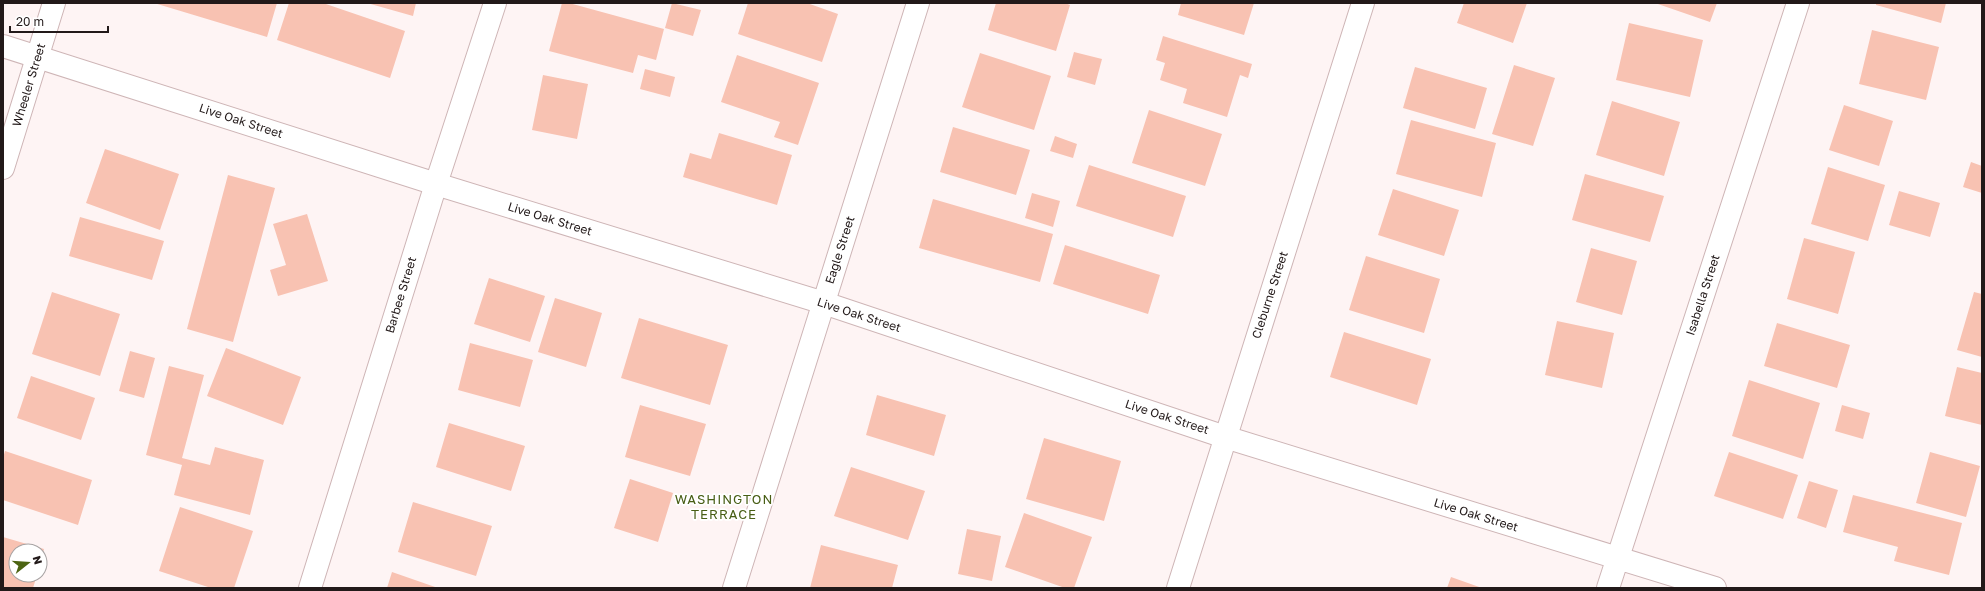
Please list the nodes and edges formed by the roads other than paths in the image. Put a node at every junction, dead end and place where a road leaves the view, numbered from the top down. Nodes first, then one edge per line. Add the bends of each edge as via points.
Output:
1 (54, 3) edge
2 (495, 3) edge
3 (918, 3) edge
4 (1363, 3) edge
5 (1798, 3) edge
6 (3, 46) edge
7 (37, 56) junction
8 (3, 168) edge
9 (436, 184) junction
10 (824, 303) junction
11 (1225, 437) junction
12 (1617, 558) junction
13 (310, 588) edge
14 (734, 588) edge
15 (1178, 588) edge
16 (1608, 588) edge
17 (1715, 588) edge

1 - 7 street, Wheeler Street
2 - 9 street, Barbee Street
3 - 10 street, Eagle Street
4 - 11 street, Cleburne Street
5 - 12 street, Isabella Street
6 - 7 street, Live Oak Street
7 - 8 street, Wheeler Street
7 - 9 street, Live Oak Street
9 - 10 street, Live Oak Street
9 - 13 street, Barbee Street
10 - 11 street, Live Oak Street
10 - 14 street, Eagle Street
11 - 12 street, Live Oak Street
11 - 15 street, Cleburne Street
12 - 16 street, Isabella Street
12 - 17 street, Live Oak Street

